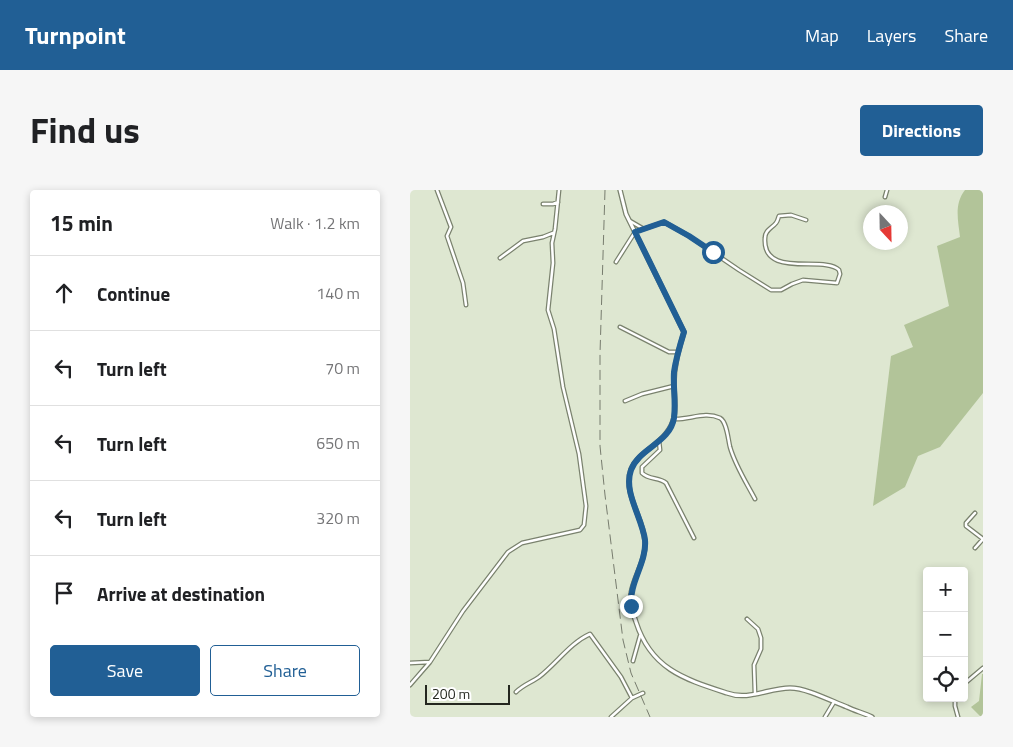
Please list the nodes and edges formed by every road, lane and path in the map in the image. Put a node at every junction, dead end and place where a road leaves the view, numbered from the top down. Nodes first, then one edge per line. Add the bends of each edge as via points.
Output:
1 (437, 190) edge
2 (559, 190) edge
3 (620, 190) edge
4 (887, 190) edge
5 (885, 197) dead end
6 (558, 202) junction
7 (543, 204) dead end
8 (806, 220) dead end
9 (629, 221) junction
10 (644, 228) junction
11 (555, 229) junction
12 (635, 232) junction
13 (500, 258) dead end
14 (616, 262) dead end
15 (466, 305) dead end
16 (620, 327) dead end
17 (678, 352) junction
18 (674, 386) junction
19 (625, 401) dead end
20 (674, 419) junction
21 (660, 441) junction
22 (755, 499) dead end
23 (975, 513) dead end
24 (694, 538) dead end
25 (983, 539) edge
26 (974, 548) dead end
27 (747, 619) dead end
28 (640, 636) junction
29 (633, 661) dead end
30 (430, 662) junction
31 (410, 663) edge
32 (983, 668) edge
33 (968, 681) edge
34 (410, 685) edge
35 (516, 692) dead end
36 (643, 693) dead end
37 (755, 694) junction
38 (632, 698) junction
39 (834, 702) junction
40 (955, 702) edge
41 (610, 717) edge
42 (825, 717) edge
43 (872, 717) edge
44 (958, 717) edge

1 - 15 street via 451,227 447,236 463,283
2 - 6 street
3 - 9 street
4 - 5 street
6 - 7 street
6 - 11 street
8 - 10 street via 791,215 779,216 766,233 766,248 770,256 782,262 834,266 840,274 837,283 803,280 781,290 771,290 666,223
9 - 10 street
9 - 12 street
10 - 12 street
11 - 13 street via 543,237 523,241
11 - 30 street via 548,310 579,454 586,506 584,525 580,530 522,543 508,552 463,611
12 - 14 street
12 - 17 street via 683,327
16 - 17 street via 669,352
17 - 18 street
18 - 19 street
18 - 20 street
20 - 21 street
20 - 22 street via 720,418 730,449
21 - 24 street via 660,450 642,467 642,473 666,483
21 - 28 street via 636,461 630,476 631,493 645,542 630,600
23 - 25 street via 966,526
25 - 26 street
27 - 37 street via 758,629 761,638 761,649 754,665
28 - 29 street
28 - 37 street via 668,669 729,694
30 - 31 street
30 - 34 street
32 - 33 street
35 - 38 street via 590,634 622,676
36 - 38 street
37 - 39 street via 792,688
38 - 41 street
39 - 42 street
39 - 43 street
40 - 44 street

